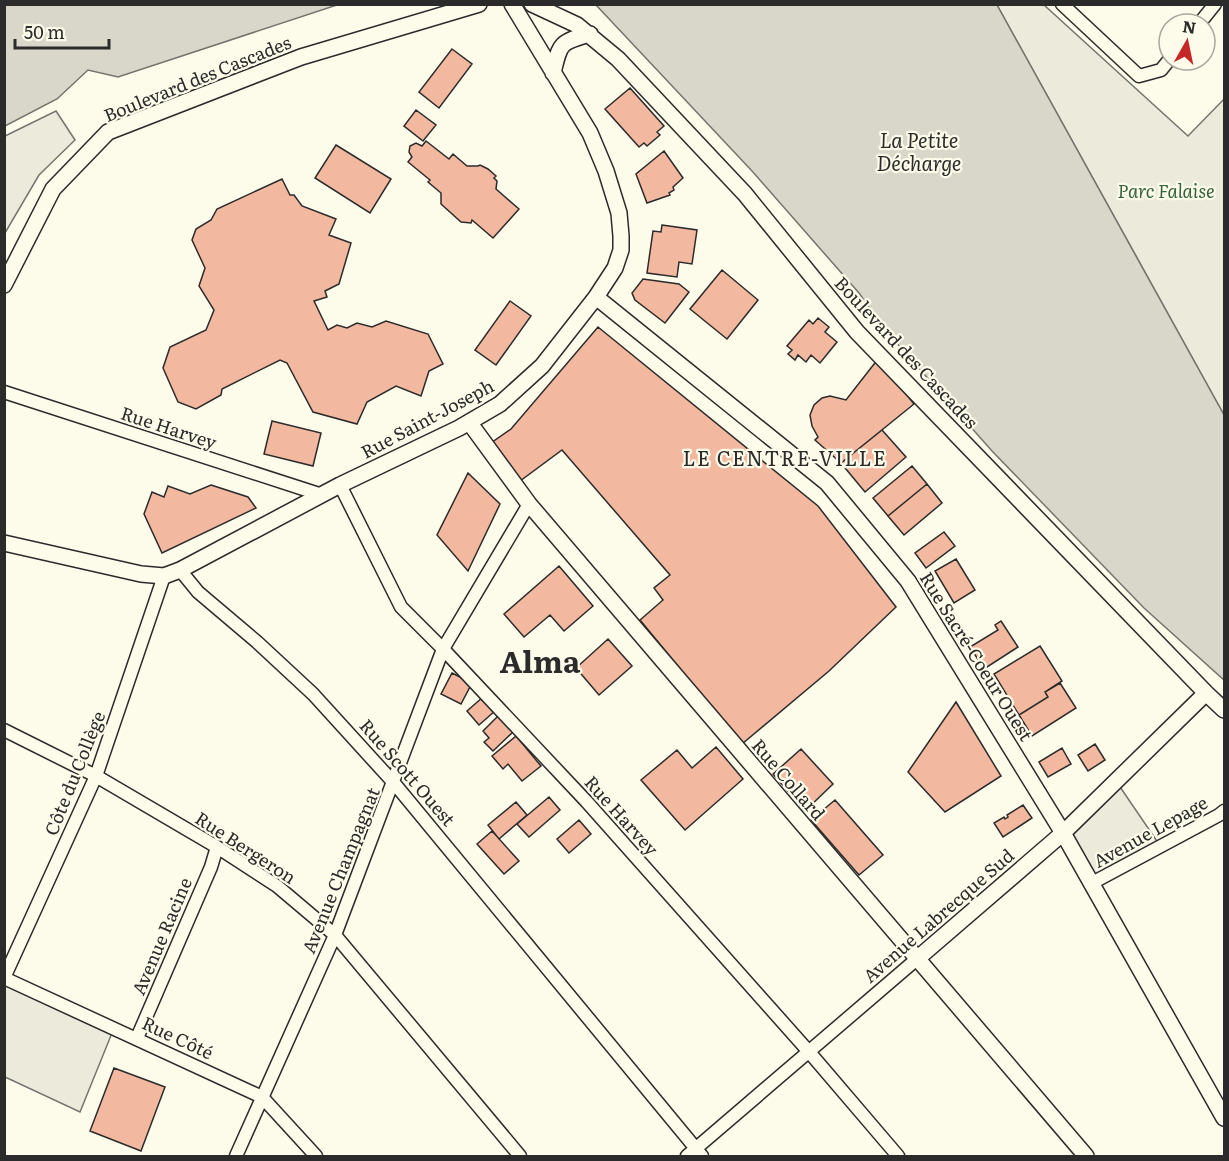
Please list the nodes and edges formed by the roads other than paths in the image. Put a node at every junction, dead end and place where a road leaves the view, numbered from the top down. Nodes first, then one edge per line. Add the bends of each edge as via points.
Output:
1 (479, 4) edge
2 (512, 4) edge
3 (532, 4) edge
4 (1062, 4) edge
5 (590, 34) junction
6 (1157, 71) edge
7 (553, 73) junction
8 (4, 285) edge
9 (596, 297) junction
10 (4, 392) edge
11 (470, 422) junction
12 (340, 485) junction
13 (322, 495) junction
14 (529, 504) junction
15 (6, 546) edge
16 (180, 570) junction
17 (164, 576) junction
18 (443, 649) junction
19 (1206, 693) junction
20 (1224, 710) edge
21 (4, 730) edge
22 (96, 776) junction
23 (394, 783) junction
24 (1223, 816) edge
25 (1063, 833) junction
26 (217, 847) junction
27 (1092, 884) junction
28 (335, 935) junction
29 (918, 958) junction
30 (4, 978) edge
31 (137, 1038) junction
32 (809, 1052) junction
33 (262, 1097) junction
34 (1224, 1118) edge
35 (695, 1154) edge
36 (236, 1156) edge
37 (316, 1156) edge
38 (520, 1156) edge
39 (898, 1156) edge
40 (1086, 1156) edge

1 - 8 street, Boulevard des Cascades via 301,57 108,132 53,189
2 - 7 street, Rue Saint-Joseph
3 - 5 street, Boulevard des Cascades
4 - 6 street via 1140,76
5 - 7 street via 567,40 558,50
5 - 19 street, Boulevard des Cascades via 746,194 857,332
7 - 9 street, Rue Saint-Joseph via 590,133 619,213 621,250 615,268
9 - 11 street, Rue Saint-Joseph via 534,374 501,404
9 - 25 street, Rue Sacré-Coeur Ouest via 827,483 908,581
10 - 13 street, Rue Harvey
11 - 12 street, Rue Saint-Joseph
11 - 14 street, Rue Collard
12 - 13 street, Rue Saint-Joseph
12 - 18 street, Rue Harvey via 400,606
13 - 16 street, Rue Saint-Joseph
14 - 18 street, Avenue Champagnat
14 - 29 street, Rue Collard
15 - 17 street
16 - 17 street
16 - 23 street, Rue Scott Ouest via 198,592 313,694
17 - 22 street, Côte du Collège
18 - 23 street, Avenue Champagnat
18 - 32 street, Rue Harvey via 591,806
19 - 20 street, Boulevard des Cascades
19 - 25 street, Avenue Labrecque Sud
21 - 22 street, Rue Bergeron
22 - 26 street, Rue Bergeron
22 - 30 street, Côte du Collège
23 - 28 street, Avenue Champagnat
23 - 35 street, Rue Scott Ouest
24 - 27 street, Avenue Lepage
25 - 27 street, Rue Sacré-Coeur Ouest
25 - 29 street, Avenue Labrecque Sud
26 - 28 street, Rue Bergeron via 277,886
26 - 31 street, Avenue Racine
27 - 34 street, Rue Sacré-Coeur Ouest
28 - 33 street, Avenue Champagnat
28 - 38 street, Rue Bergeron
29 - 32 street, Avenue Labrecque Sud
29 - 40 street, Rue Collard
30 - 31 street, Rue Côté
31 - 33 street, Rue Côté
32 - 35 street, Avenue Labrecque Sud
32 - 39 street, Rue Harvey
33 - 36 street, Avenue Champagnat
33 - 37 street, Rue Côté

